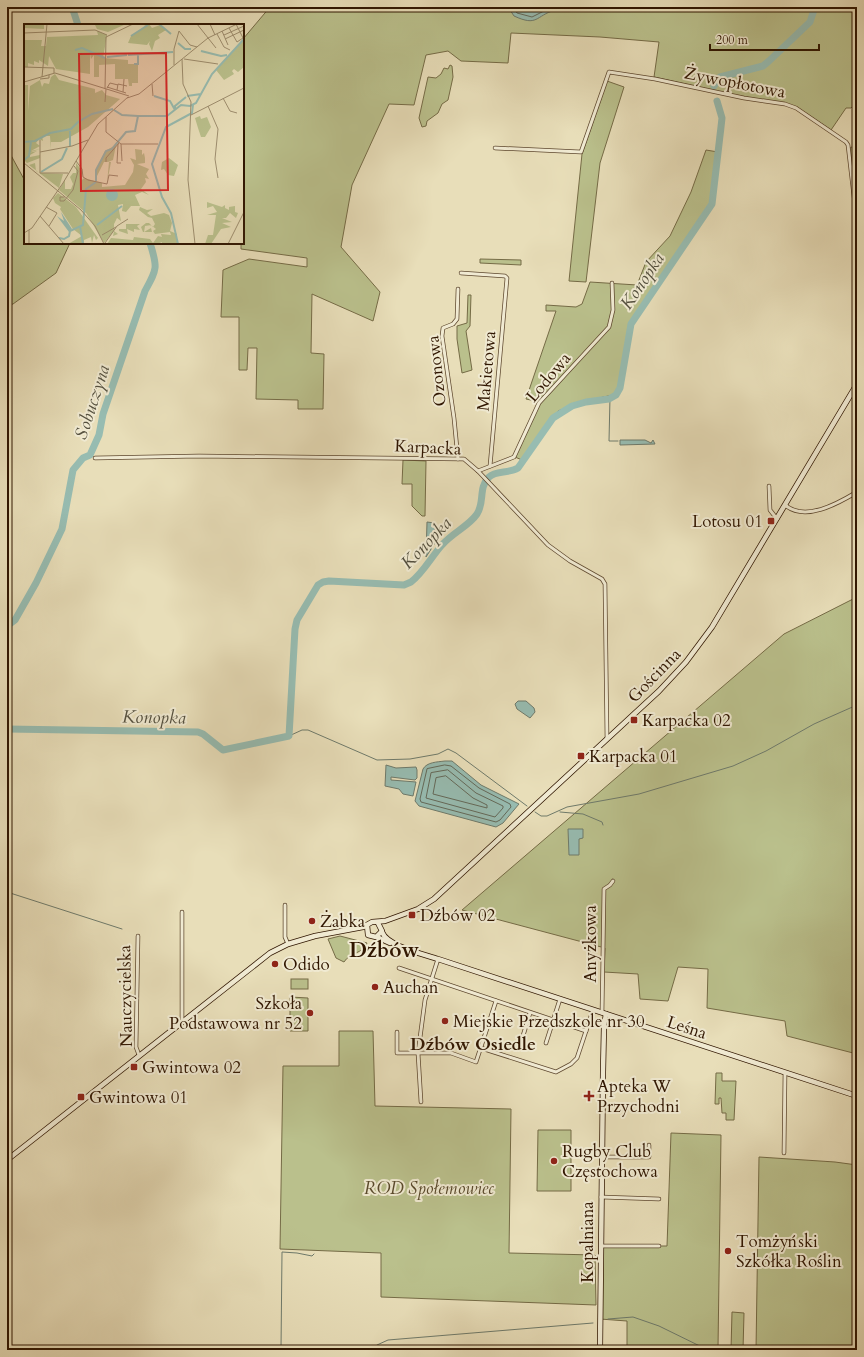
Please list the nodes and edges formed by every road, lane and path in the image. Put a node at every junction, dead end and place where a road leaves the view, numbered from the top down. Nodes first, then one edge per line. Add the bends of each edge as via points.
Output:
1 (495, 148) dead end
2 (857, 222) edge
3 (461, 273) dead end
4 (612, 282) dead end
5 (458, 289) dead end
6 (857, 384) edge
7 (95, 458) dead end
8 (458, 459) junction
9 (490, 466) junction
10 (478, 471) junction
11 (768, 486) dead end
12 (857, 492) edge
13 (785, 505) junction
14 (777, 519) junction
15 (607, 739) junction
16 (613, 881) dead end
17 (285, 905) dead end
18 (182, 912) dead end
19 (396, 918) junction
20 (378, 922) junction
21 (367, 925) junction
22 (352, 930) junction
23 (382, 930) junction
24 (366, 932) junction
25 (138, 936) dead end
26 (377, 937) junction
27 (288, 944) junction
28 (396, 944) junction
29 (438, 959) junction
30 (399, 968) dead end
31 (432, 979) junction
32 (560, 999) junction
33 (496, 1001) junction
34 (593, 1010) junction
35 (530, 1013) junction
36 (604, 1014) junction
37 (553, 1020) junction
38 (182, 1022) junction
39 (586, 1031) junction
40 (397, 1032) dead end
41 (522, 1039) dead end
42 (546, 1043) dead end
43 (481, 1048) junction
44 (418, 1053) junction
45 (139, 1055) junction
46 (785, 1073) junction
47 (857, 1096) edge
48 (421, 1102) dead end
49 (649, 1145) dead end
50 (784, 1153) dead end
51 (602, 1157) junction
52 (7, 1160) edge
53 (600, 1197) junction
54 (659, 1199) dead end
55 (601, 1246) junction
56 (659, 1246) dead end
57 (600, 1350) edge

1 - 2 street, Żywopłotowa via 581,152 609,72 785,104 796,108 846,142 849,148
3 - 9 street, Makietowa via 507,278
4 - 9 street, Lodowa via 613,310 609,327 539,403 514,457
5 - 8 street, Ozonowa via 457,319 453,324 443,328 442,336
6 - 13 main road, Gościnna
7 - 8 street, Karpacka via 199,456
8 - 10 street, Karpacka via 468,461
9 - 10 street, Lodowa
10 - 15 street, Karpacka via 548,545 602,579 605,584
11 - 14 street via 770,510
12 - 13 street via 834,504 806,512 794,511
13 - 14 main road, Gościnna
14 - 15 main road, Gościnna via 700,645 670,680
15 - 19 main road, Gościnna via 434,899 418,910
16 - 36 street, Anyżkowa via 604,888
17 - 27 street via 285,937
18 - 38 street
19 - 20 main road, Gościnna
19 - 23 main road, Gościnna
20 - 21 main road
20 - 23 main road
21 - 22 main road
21 - 24 main road
22 - 24 main road
22 - 27 main road via 315,936
23 - 26 main road
23 - 28 main road, Leśna via 385,938
24 - 26 main road via 370,937
25 - 45 street, Nauczycielska via 136,1047
26 - 28 main road, Leśna
27 - 38 main road via 270,953
28 - 29 main road, Leśna
29 - 31 street
29 - 32 main road, Leśna
30 - 31 street
31 - 33 street
31 - 44 street via 425,1000
32 - 34 main road, Leśna
32 - 37 street
33 - 35 street
33 - 43 street
34 - 36 main road, Leśna
34 - 39 street
35 - 37 street
35 - 41 street
36 - 46 main road, Leśna
36 - 51 main road, Kopalniana
37 - 39 street
37 - 42 street
38 - 45 main road
39 - 43 street via 577,1058 556,1072
40 - 44 street via 397,1053
43 - 44 street via 476,1062 450,1053
44 - 48 street
45 - 52 main road
46 - 47 main road, Leśna
46 - 50 street
49 - 51 street via 649,1157
51 - 53 main road, Kopalniana
53 - 54 street
53 - 55 main road, Kopalniana
55 - 56 street
55 - 57 main road, Kopalniana

